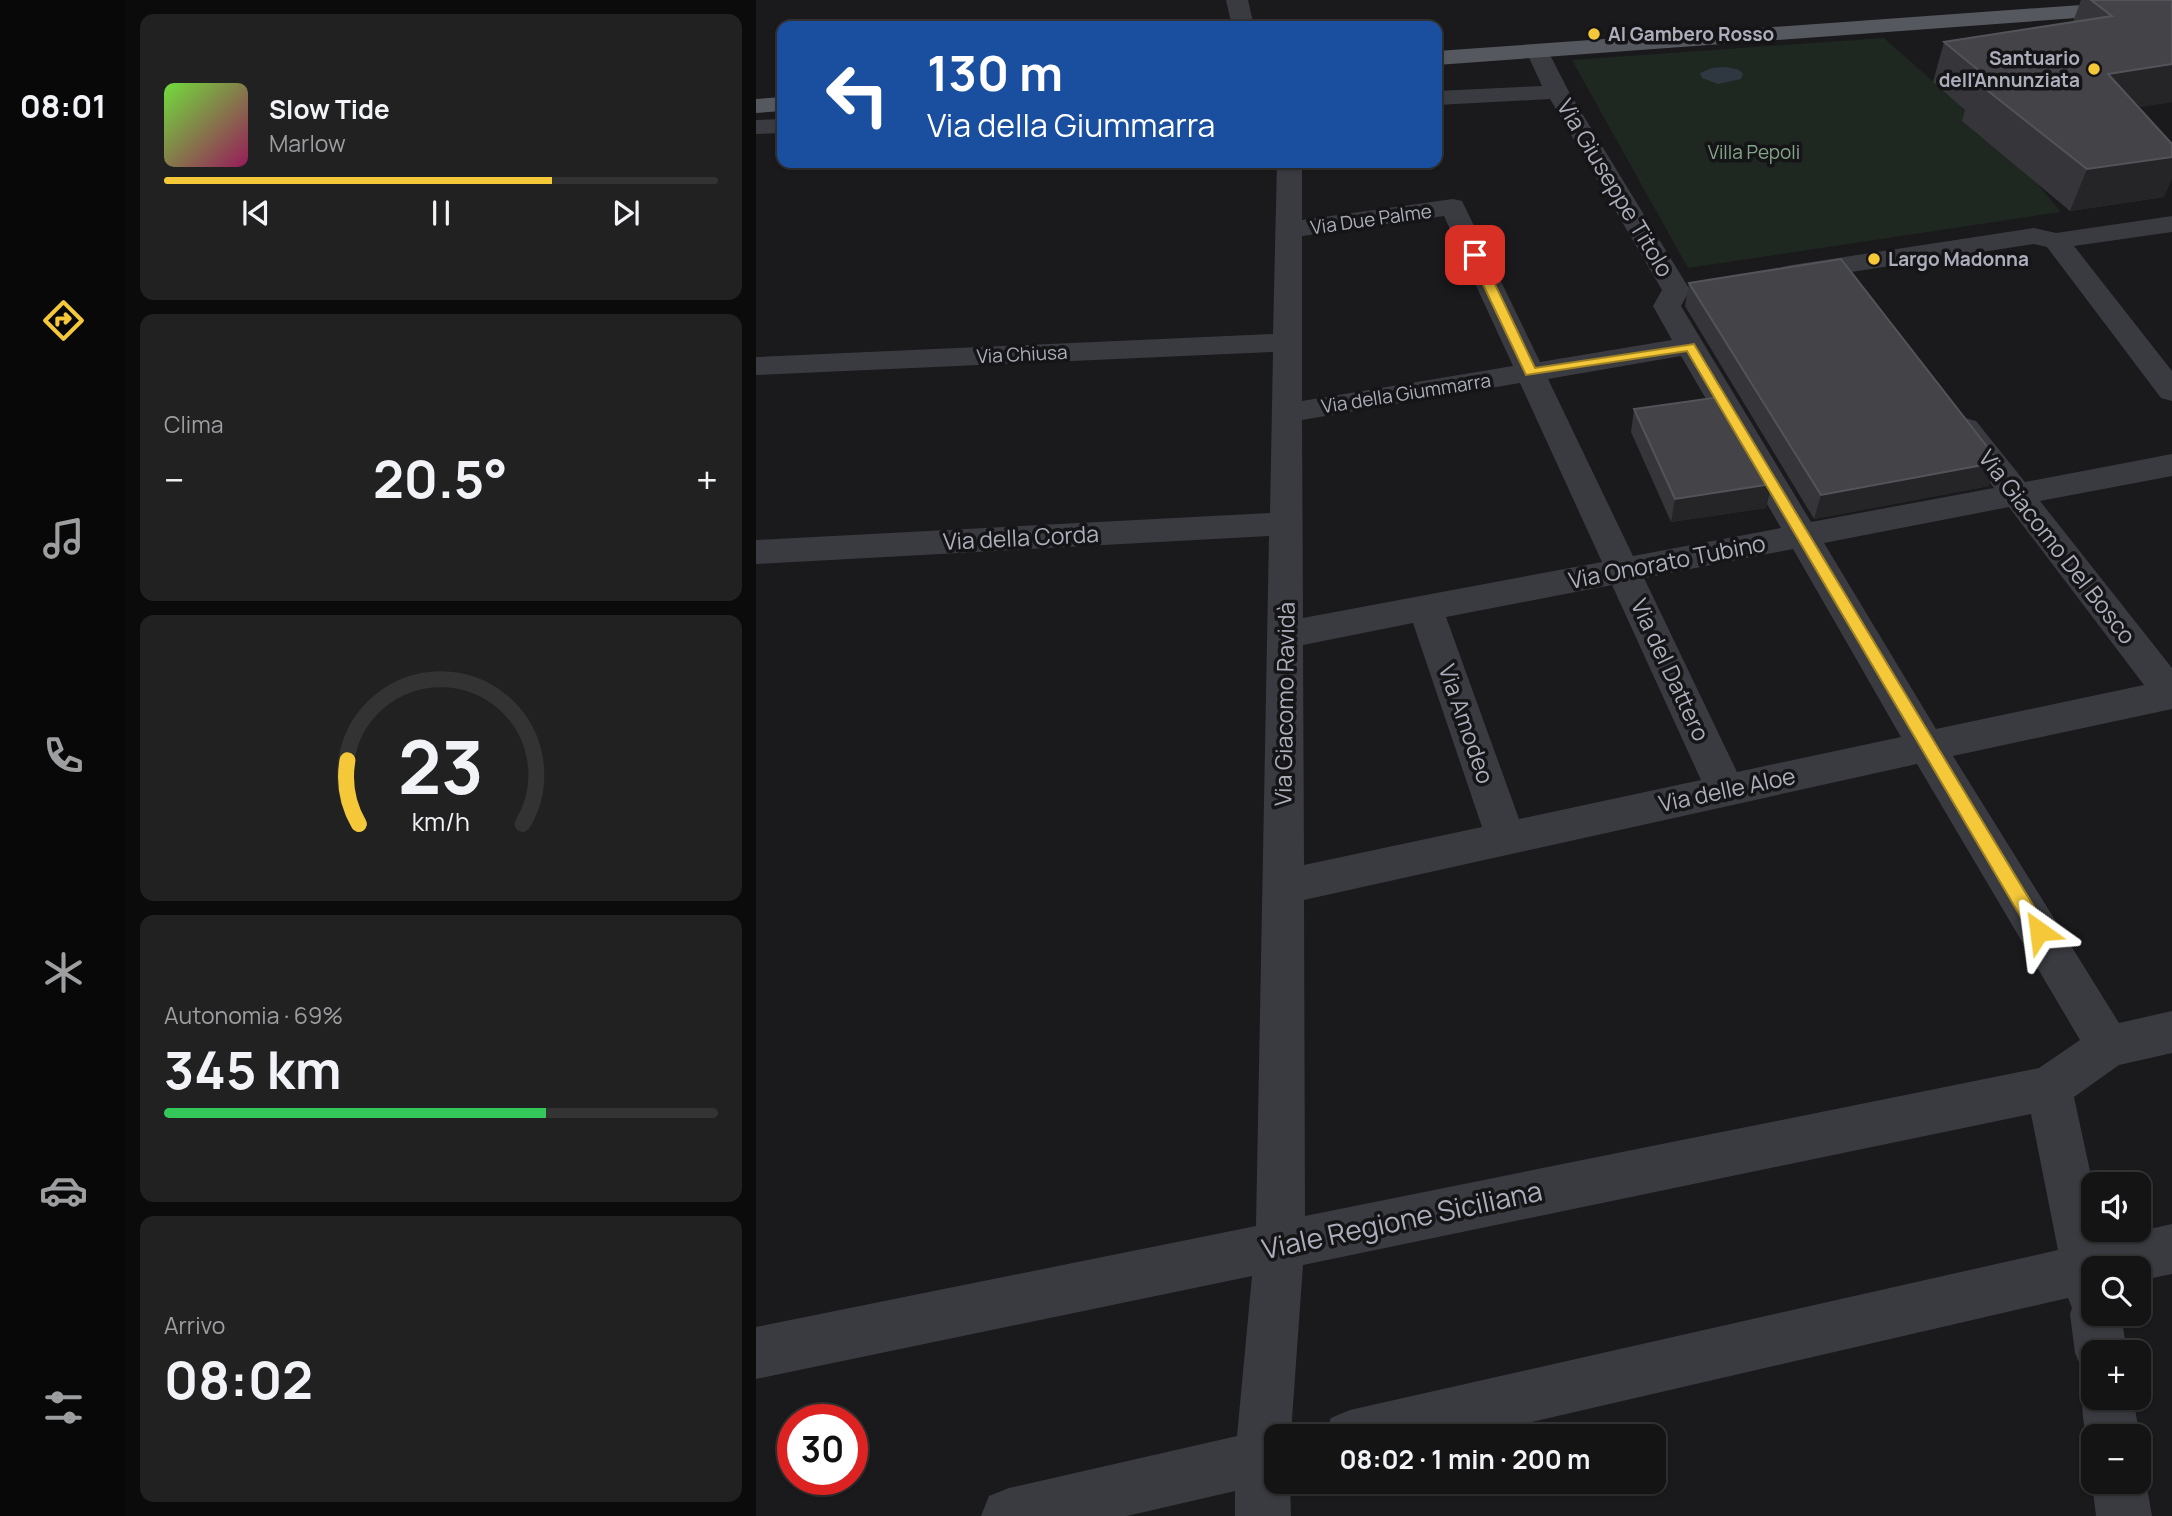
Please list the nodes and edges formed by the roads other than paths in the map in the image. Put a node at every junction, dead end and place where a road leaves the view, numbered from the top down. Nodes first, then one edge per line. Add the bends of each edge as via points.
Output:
1 (1237, 0) edge
2 (2172, 5) edge
3 (1242, 21) edge
4 (1537, 51) junction
5 (1442, 58) edge
6 (1557, 92) junction
7 (1442, 98) edge
8 (777, 104) edge
9 (756, 106) edge
10 (777, 126) edge
11 (756, 127) edge
12 (1289, 168) edge
13 (1453, 207) joint
14 (2172, 224) edge
15 (1289, 230) junction
16 (2067, 243) junction
17 (1771, 276) edge
18 (1288, 342) junction
19 (1690, 346) junction
20 (756, 366) edge
21 (1531, 373) junction
22 (2172, 391) edge
23 (1950, 408) edge
24 (1287, 413) junction
25 (2172, 466) edge
26 (2017, 495) junction
27 (1286, 524) junction
28 (1802, 536) junction
29 (756, 552) edge
30 (1623, 571) junction
31 (1426, 609) junction
32 (1285, 635) junction
33 (2172, 694) edge
34 (1927, 747) junction
35 (1726, 791) junction
36 (1506, 839) junction
37 (1283, 887) junction
38 (2172, 1032) edge
39 (2108, 1046) junction
40 (2049, 1088) junction
41 (1280, 1245) junction
42 (2172, 1249) edge
43 (2084, 1256) edge
44 (2151, 1261) edge
45 (2081, 1295) edge
46 (756, 1353) edge
47 (1271, 1424) edge
48 (1417, 1424) edge
49 (1264, 1456) edge
50 (1265, 1494) edge
51 (2121, 1494) edge
52 (1009, 1516) edge
53 (1263, 1516) edge
54 (2124, 1516) edge

1 - 3 street
2 - 4 main road
4 - 5 main road
4 - 6 street, Via Giuseppe Titolo
6 - 7 street
6 - 19 street, Via Giuseppe Titolo via 1689,288 1667,306
8 - 9 main road
10 - 11 street
12 - 15 street, Via Giacomo Ravidà
13 - 15 street, Via Due Palme
13 - 21 street, Via del Dattero
14 - 16 street
15 - 18 street, Via Giacomo Ravidà
16 - 17 street via 2034,236 1848,276
16 - 22 street
18 - 20 street, Via Chiusa
18 - 24 street, Via Giacomo Ravidà
19 - 21 street, Via della Giummarra
19 - 28 street, Via Giuseppe Titolo
21 - 24 street, Via della Giummarra
21 - 30 street, Via del Dattero
23 - 26 street, Via Giacomo Del Bosco
24 - 27 street, Via Giacomo Ravidà
25 - 26 street, Via Onorato Tubino
26 - 28 street, Via Onorato Tubino
26 - 33 street, Via Giacomo Del Bosco
27 - 29 street, Via della Corda
27 - 32 street, Via Giacomo Ravidà
28 - 30 street, Via Onorato Tubino
28 - 34 street, Via Giuseppe Titolo
30 - 31 street, Via Onorato Tubino
30 - 35 street, Via del Dattero
31 - 32 street, Via Onorato Tubino
31 - 36 street, Via Amodeo
32 - 37 street, Via Giacomo Ravidà
33 - 34 street, Via delle Aloe
34 - 35 street, Via delle Aloe
34 - 39 street, Via Giuseppe Titolo
35 - 36 street, Via delle Aloe
36 - 37 street, Via delle Aloe
37 - 41 street, Via Giacomo Ravidà
38 - 39 street
39 - 40 street
40 - 41 street, Viale Regione Siciliana
40 - 43 street
41 - 46 street, Viale Regione Siciliana
41 - 47 street, Via Giacomo Ravidà
42 - 44 street
45 - 48 street
49 - 52 street
50 - 53 street, Via Giacomo Ravidà
51 - 54 street

